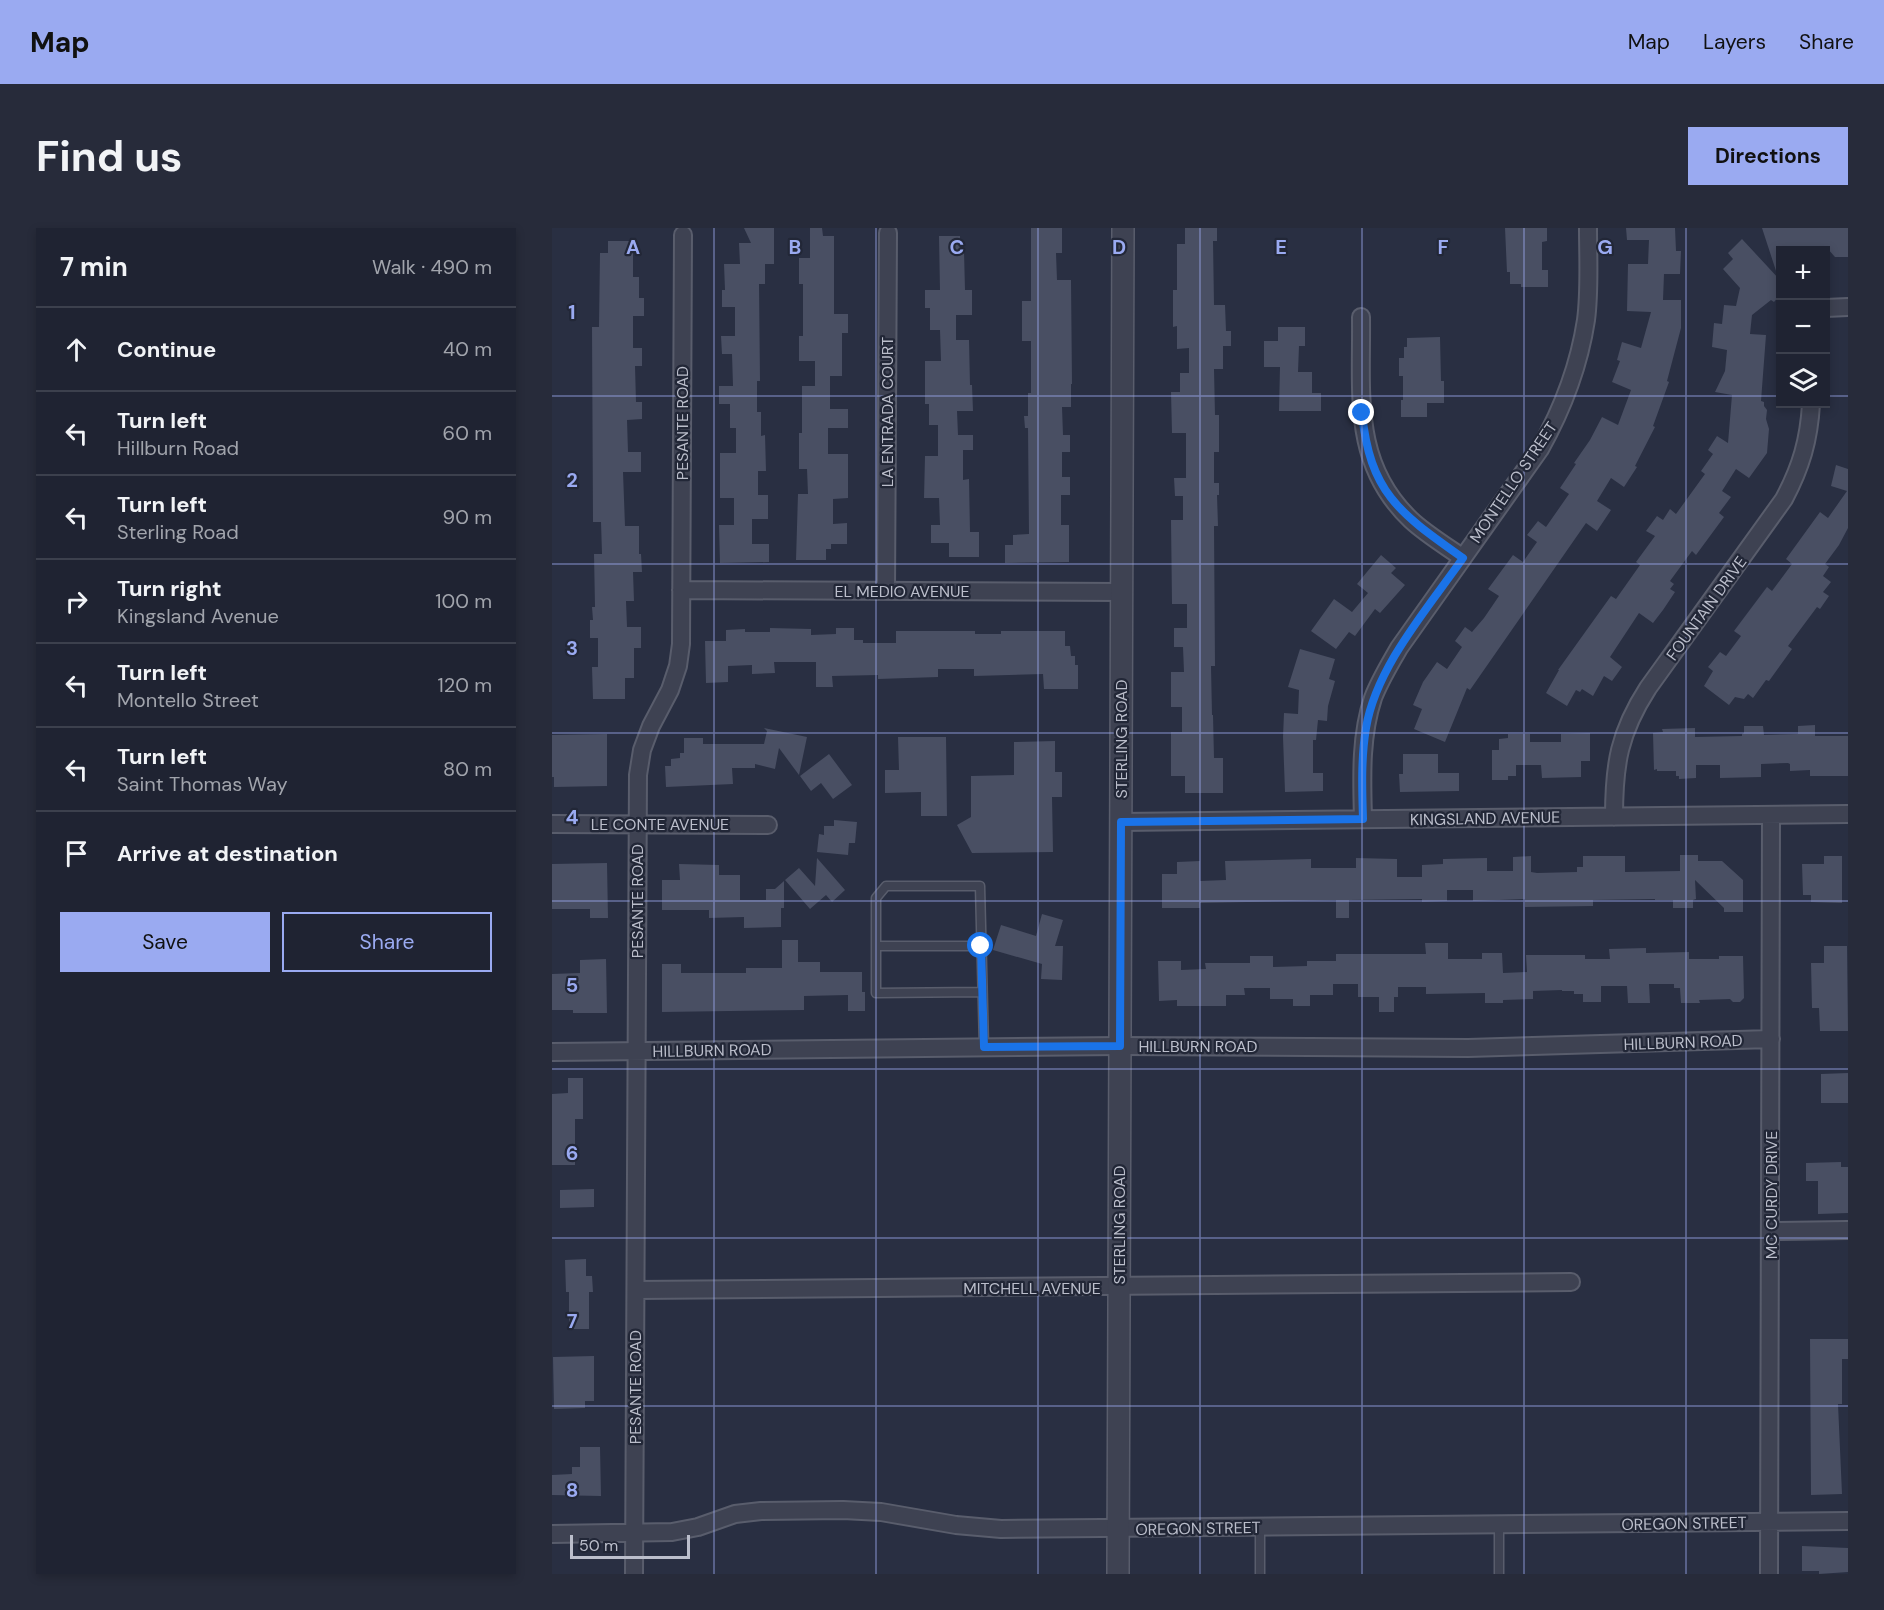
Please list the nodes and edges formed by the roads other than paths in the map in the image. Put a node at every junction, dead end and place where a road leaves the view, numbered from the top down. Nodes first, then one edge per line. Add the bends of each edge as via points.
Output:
1 (1123, 228) edge
2 (1588, 228) edge
3 (888, 233) dead end
4 (683, 235) dead end
5 (1848, 307) edge
6 (1830, 308) edge
7 (1361, 317) dead end
8 (1811, 408) edge
9 (1463, 558) junction
10 (681, 590) junction
11 (886, 591) junction
12 (1122, 592) junction
13 (1848, 814) edge
14 (1771, 815) junction
15 (1614, 817) junction
16 (1363, 819) junction
17 (1121, 822) junction
18 (552, 824) edge
19 (637, 824) junction
20 (768, 825) dead end
21 (876, 946) junction
22 (981, 946) junction
23 (982, 992) junction
24 (1771, 1039) junction
25 (1120, 1046) junction
26 (984, 1047) junction
27 (636, 1051) junction
28 (552, 1052) edge
29 (1848, 1230) edge
30 (1771, 1231) junction
31 (1571, 1282) dead end
32 (1119, 1287) junction
33 (636, 1290) junction
34 (1848, 1521) edge
35 (1770, 1522) junction
36 (1499, 1524) junction
37 (1260, 1527) junction
38 (1118, 1528) junction
39 (552, 1534) edge
40 (634, 1534) junction
41 (634, 1574) edge
42 (1118, 1574) edge
43 (1260, 1574) edge
44 (1499, 1574) edge
45 (1769, 1574) edge

1 - 12 street, STERLING ROAD
2 - 9 street, MONTELLO STREET via 1586,319 1569,389 1540,448
3 - 11 street, LA ENTRADA COURT
4 - 10 street, PESANTE ROAD
5 - 6 street
7 - 9 street via 1362,413 1365,438 1380,482 1412,521
8 - 15 street, FOUNTAIN DRIVE via 1805,450 1784,500 1638,703 1618,754
9 - 16 street, MONTELLO STREET via 1400,648 1374,698 1362,754
10 - 11 street, EL MEDIO AVENUE
10 - 19 street, PESANTE ROAD via 678,666 642,750
11 - 12 street, EL MEDIO AVENUE
12 - 17 street, STERLING ROAD
13 - 14 street, KINGSLAND AVENUE
14 - 15 street, KINGSLAND AVENUE
14 - 24 street, MC CURDY DRIVE
15 - 16 street, KINGSLAND AVENUE
16 - 17 street, KINGSLAND AVENUE
17 - 25 street, STERLING ROAD
18 - 19 street, LE CONTE AVENUE
19 - 20 street, LE CONTE AVENUE
19 - 27 street, PESANTE ROAD
21 - 22 lane
21 - 22 lane via 876,897 886,886 980,886
21 - 23 lane via 876,993
22 - 23 lane
23 - 26 lane
24 - 25 street, HILLBURN ROAD via 1468,1048
24 - 30 street, MC CURDY DRIVE
25 - 26 street, HILLBURN ROAD
25 - 32 street, STERLING ROAD
26 - 27 street, HILLBURN ROAD
27 - 28 street, HILLBURN ROAD
27 - 33 street, PESANTE ROAD
29 - 30 street
30 - 35 street, MC CURDY DRIVE
31 - 32 street, MITCHELL AVENUE
32 - 33 street, MITCHELL AVENUE
32 - 38 street, STERLING ROAD
33 - 40 street, PESANTE ROAD
34 - 35 street, OREGON STREET
35 - 36 street, OREGON STREET
35 - 45 street, MC CURDY DRIVE
36 - 37 street, OREGON STREET
36 - 44 lane
37 - 38 street, OREGON STREET
37 - 43 lane
38 - 40 street, OREGON STREET via 1001,1529 881,1512 796,1510 744,1513 672,1532
38 - 42 street, STERLING ROAD
39 - 40 street, OREGON STREET
40 - 41 street, PESANTE ROAD

